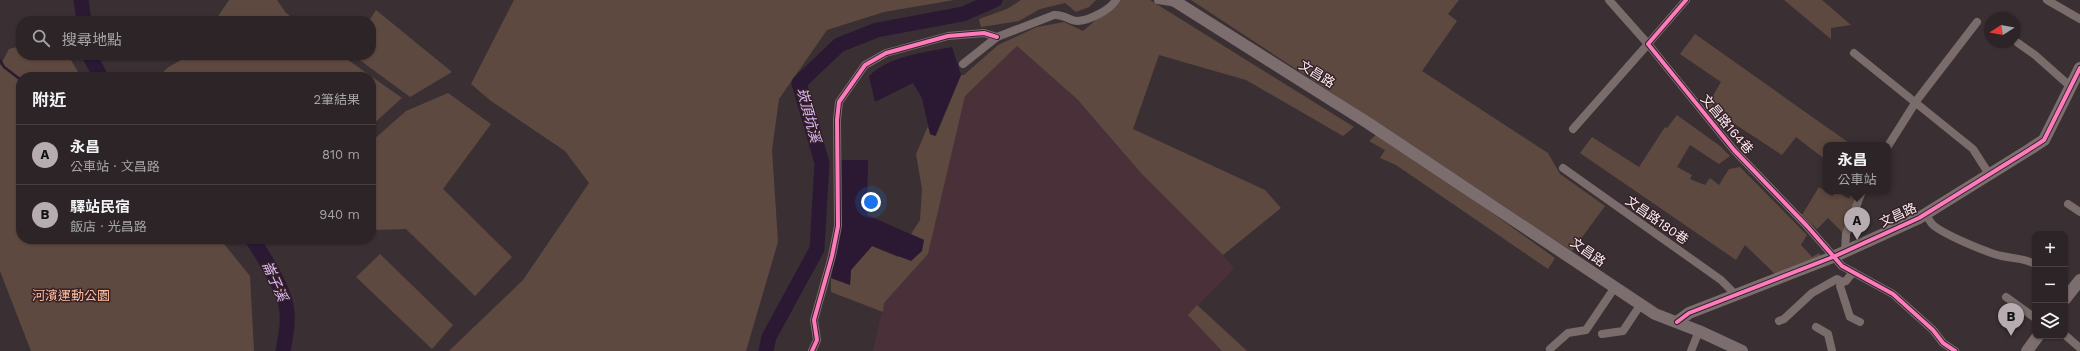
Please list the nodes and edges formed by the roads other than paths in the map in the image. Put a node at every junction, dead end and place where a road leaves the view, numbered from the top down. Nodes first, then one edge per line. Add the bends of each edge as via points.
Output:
1 (1116, 0) edge
2 (1158, 0) edge
3 (1609, 0) edge
4 (1686, 0) edge
5 (2047, 0) edge
6 (1175, 2) edge
7 (2080, 19) edge
8 (1977, 22) dead end
9 (997, 36) junction
10 (1648, 44) junction
11 (2020, 44) edge
12 (1854, 53) dead end
13 (963, 64) dead end
14 (2080, 68) edge
15 (2075, 90) edge
16 (1915, 103) junction
17 (1573, 129) dead end
18 (1891, 142) edge
19 (1563, 168) dead end
20 (1989, 174) junction
21 (1861, 194) edge
22 (2068, 204) dead end
23 (2080, 212) edge
24 (1925, 214) junction
25 (1845, 251) junction
26 (1833, 257) junction
27 (2032, 263) edge
28 (1853, 272) junction
29 (2080, 280) edge
30 (1842, 282) junction
31 (1615, 287) junction
32 (2068, 292) edge
33 (1736, 295) junction
34 (2006, 297) dead end
35 (1641, 304) junction
36 (2032, 316) edge
37 (1779, 321) dead end
38 (1677, 322) junction
39 (1860, 322) dead end
40 (1816, 327) dead end
41 (1699, 331) junction
42 (1602, 334) dead end
43 (2068, 338) edge
44 (2036, 339) edge
45 (2080, 348) edge
46 (1550, 349) dead end
47 (812, 351) edge
48 (1691, 351) edge
49 (1742, 351) edge
50 (1832, 351) edge
51 (1955, 351) edge
52 (2027, 351) edge

1 - 9 street via 1091,18 1076,21 1062,14
2 - 6 street
3 - 10 street, 文昌路164巷
4 - 10 street
5 - 7 street
6 - 31 main road, 文昌路 via 1368,123
8 - 16 street
9 - 13 street
9 - 47 street via 984,33 948,36 886,53 865,65 839,102 838,226 814,320 817,340
10 - 17 street
10 - 26 street, 文昌路164巷 via 1734,150 1808,226
11 - 15 street
12 - 16 street
14 - 15 main road, 文昌路
15 - 20 main road, 文昌路 via 2044,140
16 - 18 street
16 - 20 street via 1973,149
19 - 33 street, 文昌路180巷 via 1721,280
20 - 24 main road, 文昌路
21 - 25 street via 1846,234
22 - 23 street
24 - 25 main road, 文昌路
24 - 27 street via 1933,224 1976,247 2004,257 2022,258
25 - 26 main road, 文昌路
26 - 28 street, 文昌路164巷
26 - 33 main road, 文昌路
28 - 30 street
28 - 51 street, 文昌路164巷 via 1893,294 1933,330 1943,343
29 - 32 main road
30 - 37 street via 1837,279 1812,293 1784,320
30 - 39 street via 1840,286 1850,317
31 - 35 main road, 文昌路
31 - 46 street via 1586,330 1568,333
33 - 38 main road, 文昌路 via 1689,313
34 - 36 street
35 - 38 main road, 文昌路 via 1655,314
35 - 42 street via 1623,331
38 - 41 main road
40 - 50 street via 1828,334
41 - 48 street
41 - 49 main road
43 - 45 street
44 - 52 main road

